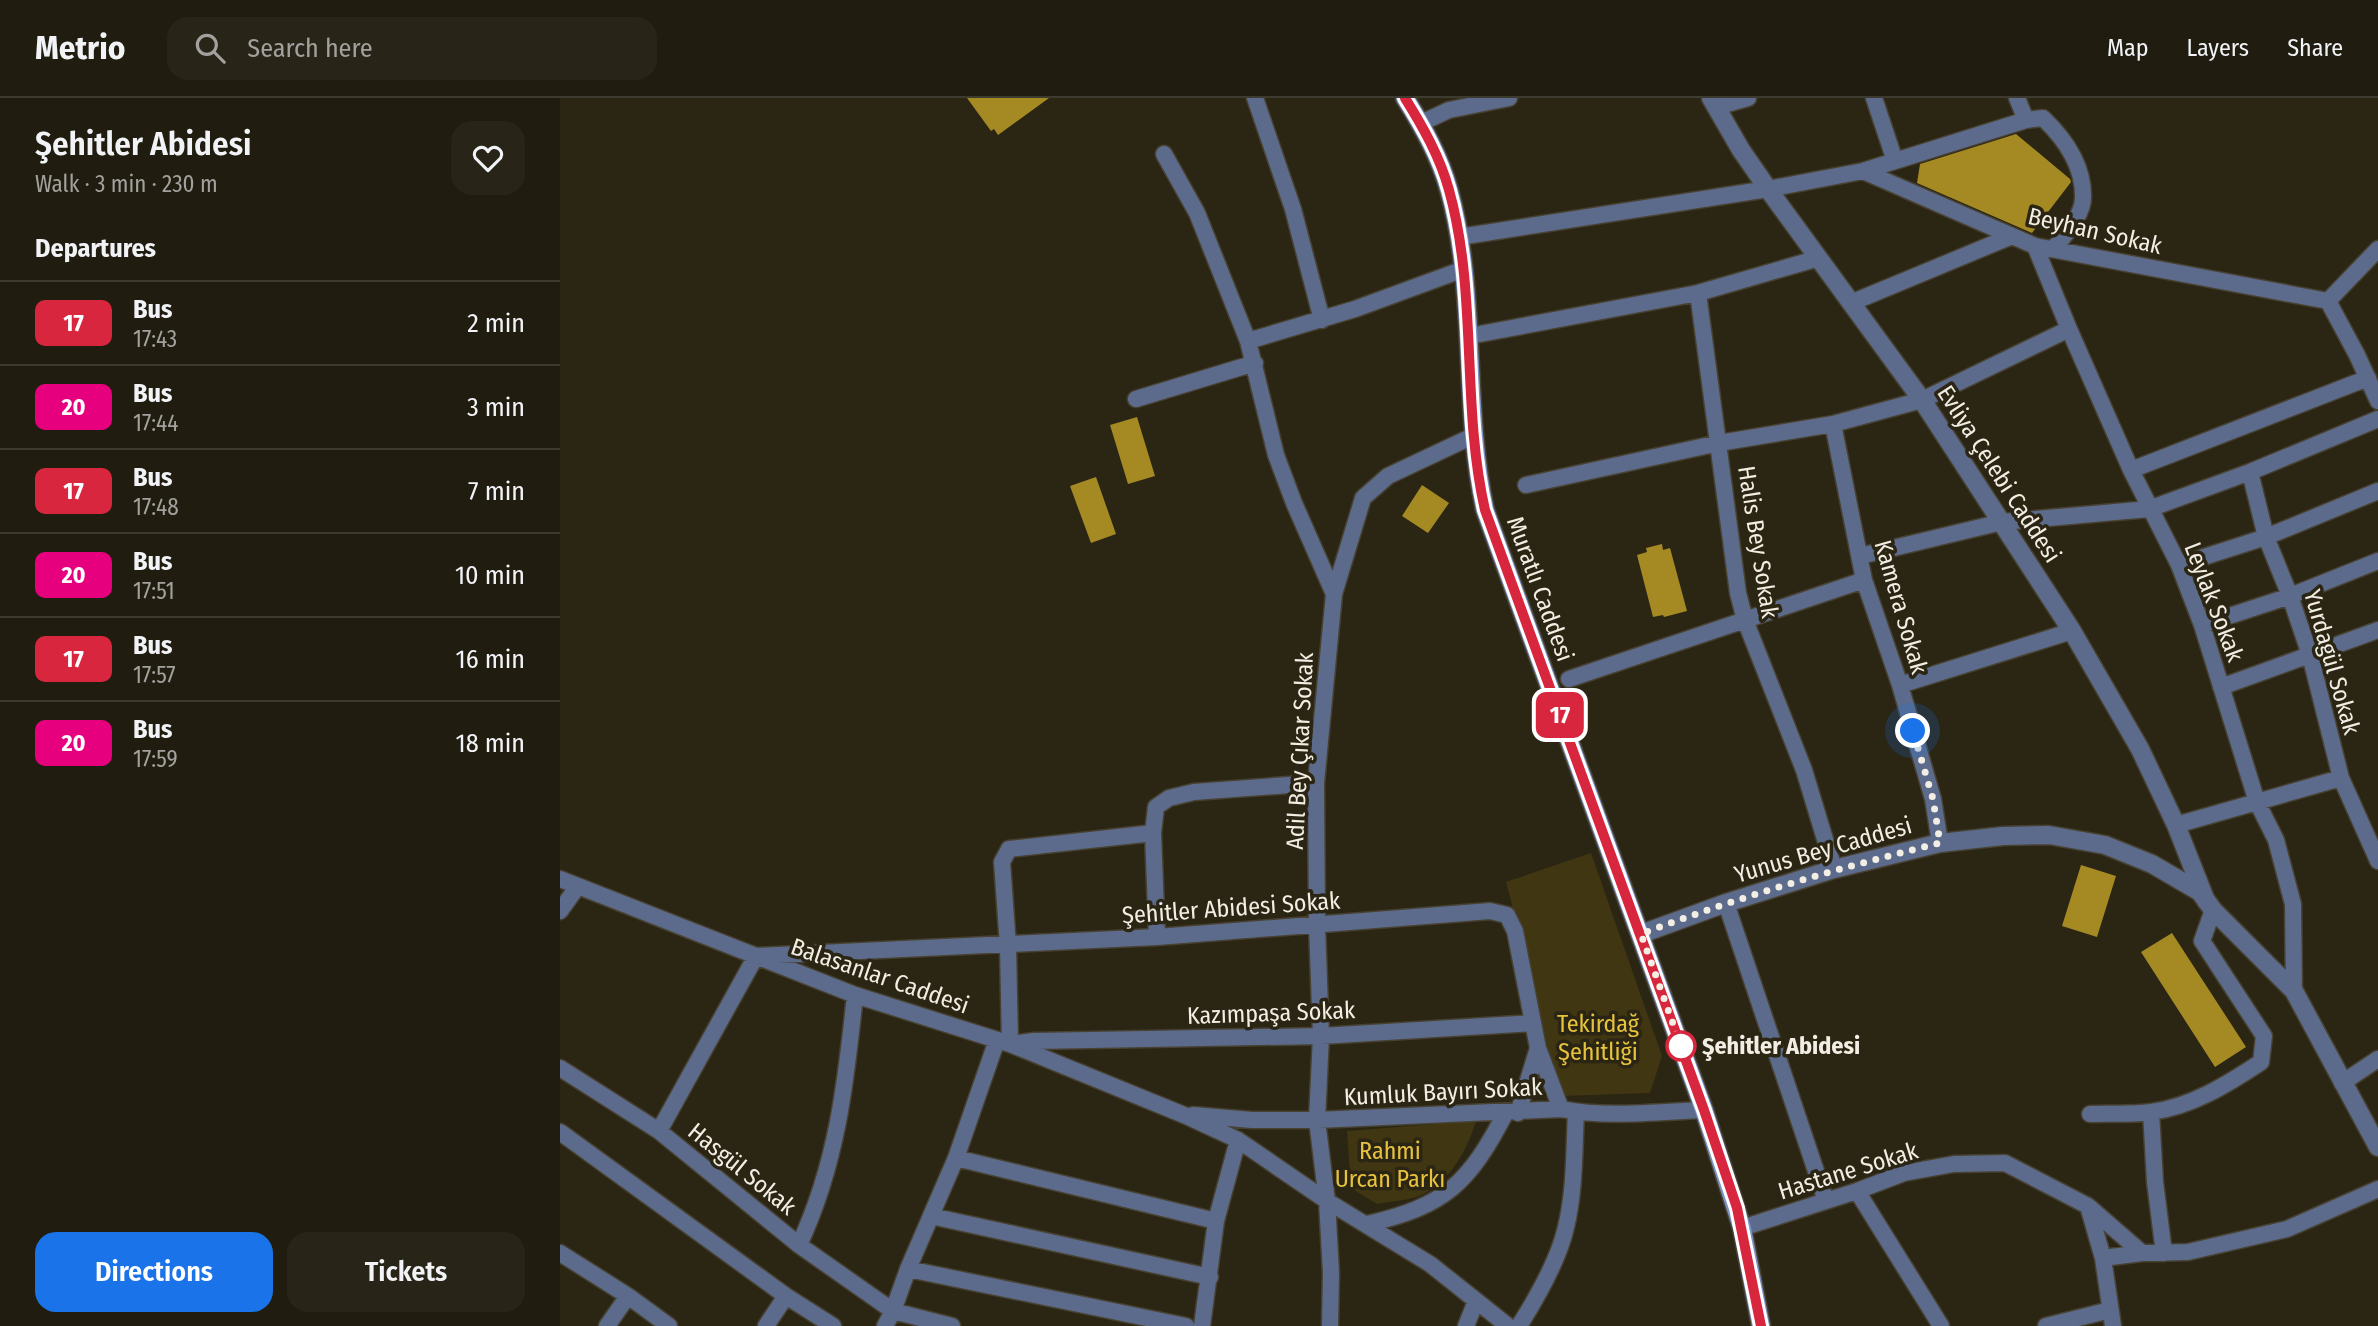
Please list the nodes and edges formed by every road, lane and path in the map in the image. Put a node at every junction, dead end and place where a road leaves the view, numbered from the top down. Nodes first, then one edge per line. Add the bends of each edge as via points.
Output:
1 (1255, 98) edge
2 (1405, 98) edge
3 (1509, 98) edge
4 (1748, 98) edge
5 (1874, 98) edge
6 (2017, 98) edge
7 (1714, 102) edge
8 (2026, 120) junction
9 (1421, 123) junction
10 (1164, 154) dead end
11 (1895, 161) junction
12 (1863, 170) junction
13 (1768, 189) junction
14 (2012, 236) junction
15 (1460, 237) junction
16 (2035, 246) junction
17 (2053, 249) junction
18 (2378, 249) edge
19 (1819, 258) junction
20 (1464, 269) junction
21 (1698, 293) junction
22 (2328, 301) junction
23 (1853, 302) junction
24 (1322, 320) junction
25 (2069, 329) junction
26 (1469, 337) junction
27 (1248, 341) junction
28 (1255, 363) junction
29 (2368, 378) junction
30 (1136, 399) dead end
31 (1922, 400) junction
32 (2378, 401) edge
33 (2378, 419) edge
34 (1833, 424) junction
35 (1475, 435) junction
36 (1719, 443) junction
37 (2131, 470) junction
38 (2250, 472) junction
39 (1526, 485) dead end
40 (2378, 491) edge
41 (2149, 509) junction
42 (2002, 522) junction
43 (2266, 537) junction
44 (1860, 556) junction
45 (2378, 561) edge
46 (2179, 565) junction
47 (1864, 580) junction
48 (1334, 594) junction
49 (2290, 596) junction
50 (1745, 620) junction
51 (2202, 625) junction
52 (2378, 630) edge
53 (2072, 631) junction
54 (2310, 655) junction
55 (1569, 679) dead end
56 (1900, 685) junction
57 (2221, 687) junction
58 (2341, 778) junction
59 (1316, 783) junction
60 (2257, 802) junction
61 (2176, 825) junction
62 (1153, 833) junction
63 (1940, 843) junction
64 (2378, 861) edge
65 (1834, 869) junction
66 (560, 879) edge
67 (578, 886) junction
68 (1726, 903) junction
69 (2210, 906) junction
70 (560, 911) edge
71 (1317, 925) junction
72 (1641, 934) junction
73 (1157, 937) junction
74 (1008, 946) junction
75 (756, 956) junction
76 (2294, 991) junction
77 (855, 995) junction
78 (1533, 1023) junction
79 (1321, 1036) junction
80 (1004, 1042) junction
81 (1538, 1048) junction
82 (2378, 1059) edge
83 (560, 1068) edge
84 (2342, 1083) junction
85 (1704, 1110) junction
86 (1569, 1111) junction
87 (1512, 1112) junction
88 (2151, 1112) junction
89 (2090, 1114) dead end
90 (1184, 1115) junction
91 (1317, 1120) junction
92 (659, 1131) junction
93 (560, 1132) edge
94 (1238, 1140) junction
95 (2378, 1147) edge
96 (956, 1158) junction
97 (2378, 1189) edge
98 (1857, 1191) junction
99 (1326, 1201) junction
100 (1826, 1201) junction
101 (2088, 1206) junction
102 (931, 1216) junction
103 (1216, 1221) junction
104 (1367, 1224) junction
105 (1742, 1228) junction
106 (799, 1245) junction
107 (560, 1253) edge
108 (2142, 1253) junction
109 (2164, 1253) junction
110 (2103, 1258) junction
111 (908, 1269) junction
112 (1210, 1277) junction
113 (628, 1296) junction
114 (786, 1296) junction
115 (1476, 1301) junction
116 (893, 1311) junction
117 (2111, 1318) edge
118 (607, 1326) edge
119 (669, 1326) edge
120 (766, 1326) edge
121 (833, 1326) edge
122 (885, 1326) edge
123 (951, 1326) edge
124 (1186, 1326) edge
125 (1202, 1326) edge
126 (1330, 1326) edge
127 (1466, 1326) edge
128 (1508, 1326) edge
129 (1518, 1326) edge
130 (1761, 1326) edge
131 (1941, 1326) edge
132 (2046, 1326) edge

1 - 24 street via 1293,209
2 - 9 main road, Muratlı Caddesi
3 - 9 street via 1450,110
4 - 7 street
5 - 11 street
6 - 8 street
7 - 13 street, Evliya Çelebi Caddesi
8 - 11 street
8 - 17 street via 2043,118 2061,136 2077,163 2083,200 2069,233
9 - 15 main road, Muratlı Caddesi via 1449,190
10 - 27 street, Adil Bey Çıkar Sokak via 1197,213
11 - 12 street
12 - 13 street
12 - 14 street, Beyhan Sokak
13 - 15 street
13 - 19 street, Evliya Çelebi Caddesi
14 - 16 street, Beyhan Sokak
14 - 23 street
15 - 20 main road, Muratlı Caddesi
16 - 17 street, Beyhan Sokak
16 - 25 street, Leylak Sokak
17 - 22 street, Beyhan Sokak
18 - 22 street
19 - 21 street
19 - 23 street, Evliya Çelebi Caddesi
20 - 24 street
20 - 26 main road, Muratlı Caddesi
21 - 26 street
21 - 36 street, Halis Bey Sokak
22 - 29 street
23 - 31 street, Evliya Çelebi Caddesi
24 - 27 street
25 - 31 street
25 - 37 street, Leylak Sokak
26 - 35 main road, Muratlı Caddesi
27 - 28 street, Adil Bey Çıkar Sokak
28 - 30 street
28 - 48 street, Adil Bey Çıkar Sokak via 1276,455
29 - 32 street
29 - 37 street
31 - 34 street
31 - 42 street, Evliya Çelebi Caddesi
33 - 38 street
34 - 36 street
34 - 44 street, Kamera Sokak
35 - 48 street, Adil Bey Çıkar Sokak via 1388,476 1363,498
35 - 72 main road, Muratlı Caddesi via 1485,510
36 - 39 street
36 - 50 street, Halis Bey Sokak
37 - 41 street, Leylak Sokak
38 - 41 street
38 - 43 street, Yurdagül Sokak
40 - 43 street
41 - 42 street
41 - 46 street, Leylak Sokak
42 - 44 street
42 - 53 street, Evliya Çelebi Caddesi
43 - 46 street
43 - 49 street, Yurdagül Sokak
44 - 47 street, Kamera Sokak
45 - 49 street
46 - 51 street, Leylak Sokak
47 - 50 street
47 - 56 street, Kamera Sokak
48 - 59 street, Adil Bey Çıkar Sokak
49 - 51 street
49 - 54 street, Yurdagül Sokak
50 - 55 street
50 - 65 street, Halis Bey Sokak via 1804,769
51 - 57 street, Leylak Sokak
52 - 54 street
53 - 56 street
53 - 61 street, Evliya Çelebi Caddesi via 2140,749
54 - 57 street
54 - 58 street, Yurdagül Sokak
56 - 63 street, Kamera Sokak via 1933,799
57 - 60 street, Leylak Sokak
58 - 60 street
58 - 64 street, Yurdagül Sokak
59 - 62 street via 1169,798 1156,807
59 - 71 street, Adil Bey Çıkar Sokak
60 - 61 street
60 - 76 street, Leylak Sokak via 2276,841 2293,904
61 - 69 street, Evliya Çelebi Caddesi
62 - 73 street
62 - 74 street via 1009,849 1002,862
63 - 65 street, Yunus Bey Caddesi
63 - 69 street, Yunus Bey Caddesi via 2049,835 2105,845 2152,864 2200,892
65 - 68 street, Yunus Bey Caddesi
66 - 67 street, Balasanlar Caddesi
67 - 70 street
67 - 75 street, Balasanlar Caddesi
68 - 72 street, Yunus Bey Caddesi
68 - 100 street
69 - 76 street, Yunus Bey Caddesi
69 - 88 street via 2202,941 2264,1036 2261,1062 2189,1103
71 - 73 street, Şehitler Abidesi Sokak
71 - 78 street, Şehitler Abidesi Sokak via 1490,911 1507,915 1515,931
71 - 79 street, Adil Bey Çıkar Sokak
72 - 85 main road, Muratlı Caddesi
73 - 74 street, Şehitler Abidesi Sokak
74 - 75 street, Şehitler Abidesi Sokak
74 - 80 street
75 - 77 street, Balasanlar Caddesi
75 - 92 street
76 - 84 street, Yunus Bey Caddesi
77 - 80 street, Balasanlar Caddesi
77 - 106 street via 845,1095 816,1209
78 - 79 street, Kazımpaşa Sokak
78 - 81 street, Şehitler Abidesi Sokak
79 - 80 street, Kazımpaşa Sokak
79 - 91 street, Adil Bey Çıkar Sokak
80 - 90 street, Balasanlar Caddesi
80 - 96 street
81 - 86 street, Şehitler Abidesi Sokak
81 - 87 street
82 - 84 street
83 - 92 street, Hasgül Sokak
84 - 95 street, Yunus Bey Caddesi
85 - 86 street, Kumluk Bayırı Sokak
85 - 105 main road, Muratlı Caddesi
86 - 87 street, Kumluk Bayırı Sokak
86 - 129 street via 1572,1193 1566,1230 1537,1298
87 - 91 street, Kumluk Bayırı Sokak
87 - 104 street via 1460,1183 1435,1201 1399,1217
88 - 89 street
88 - 109 street
90 - 91 street, Kumluk Bayırı Sokak
90 - 94 street, Balasanlar Caddesi
91 - 99 street, Adil Bey Çıkar Sokak
92 - 106 street, Hasgül Sokak
93 - 114 street
94 - 99 street, Balasanlar Caddesi
94 - 103 street
96 - 102 street
96 - 103 street
97 - 109 street via 2287,1229 2188,1252
98 - 100 street, Hastane Sokak
98 - 101 street, Hastane Sokak via 1904,1173 1954,1164 2005,1163
98 - 131 street
99 - 104 street, Balasanlar Caddesi
99 - 126 street, Adil Bey Çıkar Sokak
100 - 105 street, Hastane Sokak
101 - 108 street, Hastane Sokak
101 - 110 street
102 - 111 street
102 - 112 street
103 - 112 street
104 - 115 street, Balasanlar Caddesi via 1430,1264
105 - 130 main road, Muratlı Caddesi
106 - 116 street, Hasgül Sokak
107 - 113 street
108 - 109 street
108 - 110 street
110 - 117 street
111 - 116 street
111 - 124 street
112 - 125 street
113 - 118 street
113 - 119 street
114 - 120 street
114 - 121 street
115 - 127 street
115 - 128 street, Balasanlar Caddesi
116 - 122 street
116 - 123 street
117 - 132 street

